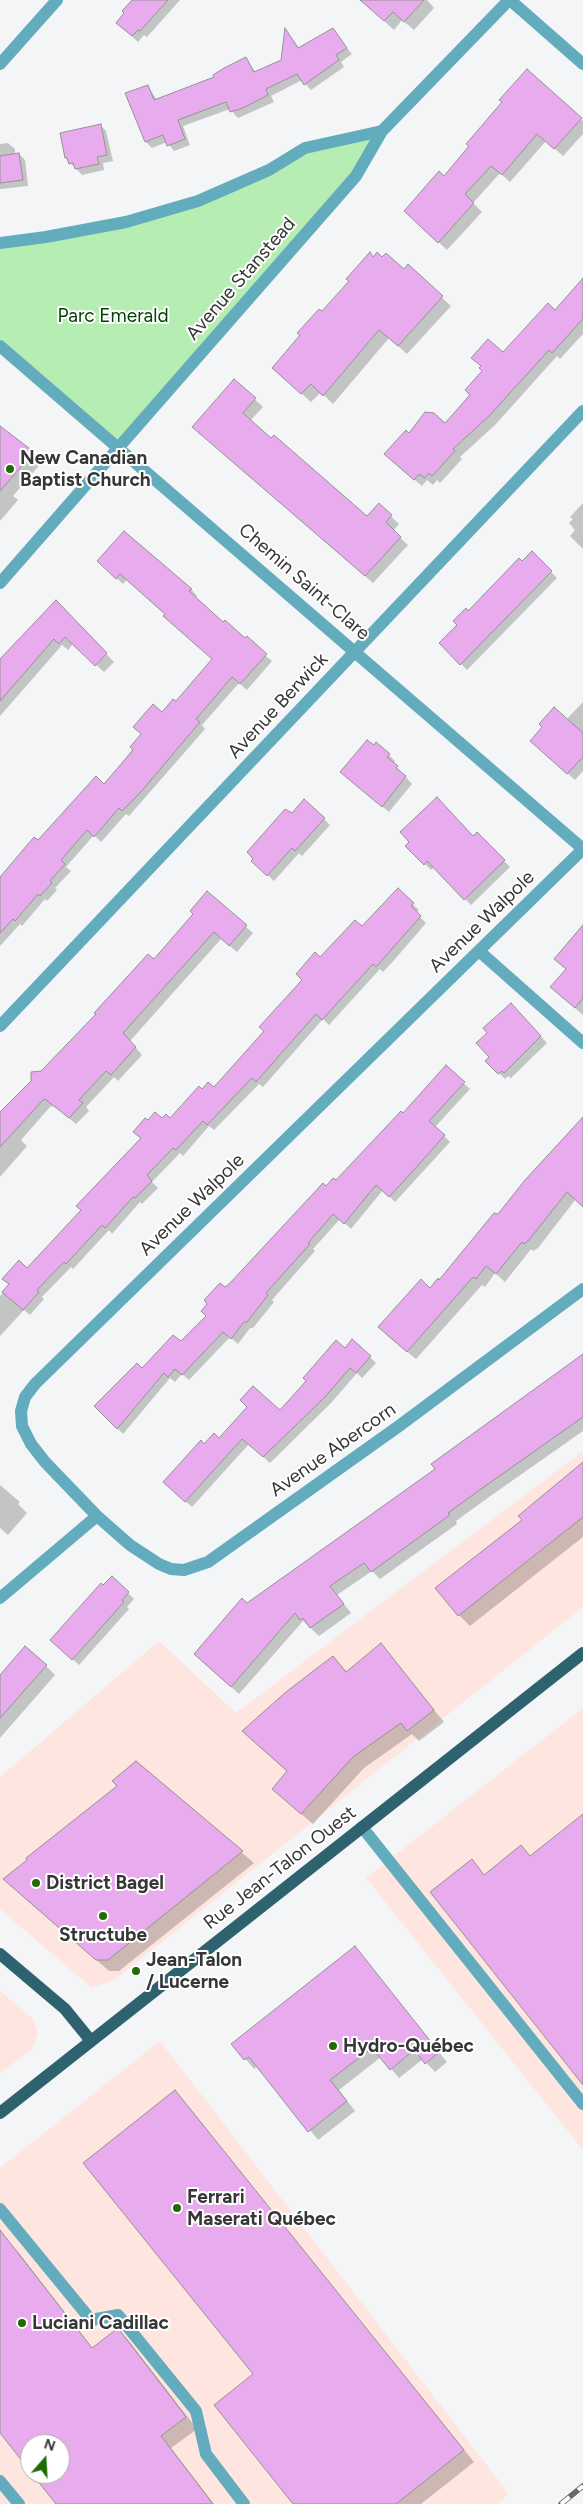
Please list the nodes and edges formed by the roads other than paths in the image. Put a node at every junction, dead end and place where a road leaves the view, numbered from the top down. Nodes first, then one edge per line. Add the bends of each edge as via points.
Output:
1 (57, 0) edge
2 (509, 0) edge
3 (0, 64) edge
4 (583, 64) edge
5 (382, 131) junction
6 (0, 243) edge
7 (0, 346) edge
8 (583, 411) edge
9 (119, 448) junction
10 (0, 583) edge
11 (355, 651) junction
12 (583, 849) edge
13 (479, 951) junction
14 (0, 1026) edge
15 (583, 1043) edge
16 (583, 1289) edge
17 (97, 1516) junction
18 (0, 1598) edge
19 (583, 1653) edge
20 (362, 1827) junction
21 (0, 1954) edge
22 (91, 2042) junction
23 (583, 2104) edge
24 (0, 2112) edge
25 (0, 2209) edge
26 (0, 2481) edge
27 (19, 2504) edge
28 (244, 2504) edge

1 - 3 street
2 - 4 street
2 - 5 street, Avenue Stanstead
5 - 6 street via 305,148 269,170 198,201 126,222
5 - 9 street, Avenue Stanstead via 356,176
7 - 9 street, Chemin Saint-Clare
8 - 11 street, Avenue Berwick
9 - 10 street, Avenue Stanstead
9 - 11 street, Chemin Saint-Clare
11 - 12 street, Chemin Saint-Clare
11 - 14 street, Avenue Berwick
12 - 13 street, Avenue Walpole
13 - 15 street
13 - 17 street, Avenue Walpole via 25,1397 21,1411 22,1426 31,1444
16 - 17 street, Avenue Abercorn via 208,1562 184,1570 159,1564 130,1545
17 - 18 street
19 - 20 main road, Rue Jean-Talon Ouest
20 - 22 main road, Rue Jean-Talon Ouest
20 - 23 street
21 - 22 main road via 65,2010
22 - 24 main road, Rue Jean-Talon Ouest
25 - 28 street via 91,2320 118,2315 196,2410 206,2454
26 - 27 street

